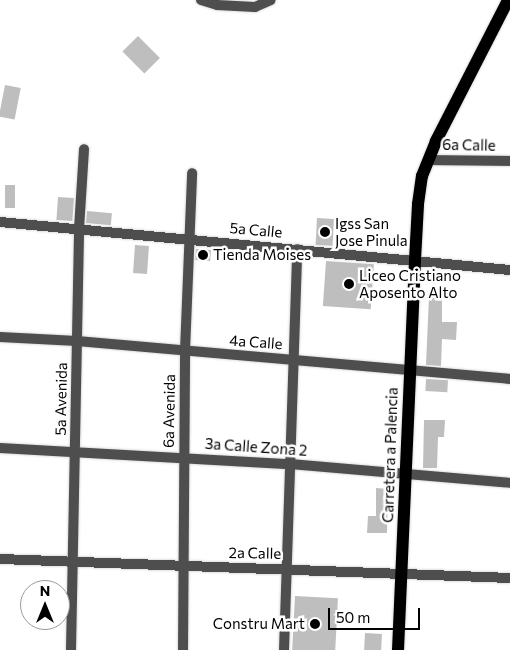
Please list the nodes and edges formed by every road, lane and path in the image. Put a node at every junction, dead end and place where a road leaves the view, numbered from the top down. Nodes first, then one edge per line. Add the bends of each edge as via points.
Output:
1 (200, 0) edge
2 (272, 0) edge
3 (508, 0) edge
4 (84, 149) dead end
5 (428, 160) junction
6 (510, 161) edge
7 (192, 173) dead end
8 (0, 222) edge
9 (80, 229) junction
10 (188, 239) junction
11 (297, 249) junction
12 (415, 260) junction
13 (510, 270) edge
14 (0, 337) edge
15 (77, 341) junction
16 (185, 352) junction
17 (292, 359) junction
18 (410, 369) junction
19 (510, 379) edge
20 (0, 448) edge
21 (75, 451) junction
22 (184, 458) junction
23 (290, 464) junction
24 (406, 476) junction
25 (510, 483) edge
26 (0, 559) edge
27 (73, 562) junction
28 (184, 566) junction
29 (287, 569) junction
30 (402, 574) junction
31 (510, 578) edge
32 (71, 650) edge
33 (183, 650) edge
34 (284, 650) edge
35 (398, 650) edge

1 - 2 street via 248,7
3 - 5 main road, Carretera a Palencia
4 - 9 street, 5a Avenida
5 - 6 street, 6a Calle
5 - 12 main road, Carretera a Palencia via 418,204
7 - 10 street, 6a Avenida
8 - 9 street, 5a Calle
9 - 10 street, 5a Calle
9 - 15 street, 5a Avenida
10 - 11 street, 5a Calle
10 - 16 street, 6a Avenida
11 - 12 street, 5a Calle
11 - 17 street
12 - 13 street, 5a Calle
12 - 18 main road, Carretera a Palencia
14 - 15 street, 4a Calle
15 - 16 street, 4a Calle
15 - 21 street, 5a Avenida
16 - 17 street, 4a Calle
16 - 22 street, 6a Avenida
17 - 18 street, 4a Calle
17 - 23 street
18 - 19 street, 4a Calle
18 - 24 main road, Carretera a Palencia
20 - 21 street, 3a Calle Zona 2
21 - 22 street, 3a Calle Zona 2
21 - 27 street, 5a Avenida
22 - 23 street, 3a Calle Zona 2
22 - 28 street, 6a Avenida
23 - 24 street, 3a Calle Zona 2
23 - 29 street
24 - 25 street, 3a Calle Zona 2
24 - 30 main road, Carretera a Palencia
26 - 27 street, 2a Calle
27 - 28 street, 2a Calle
27 - 32 street, 5a Avenida
28 - 29 street, 2a Calle
28 - 33 street, 6a Avenida
29 - 30 street, 2a Calle
29 - 34 street
30 - 31 street, 2a Calle
30 - 35 main road, Carretera a Palencia

